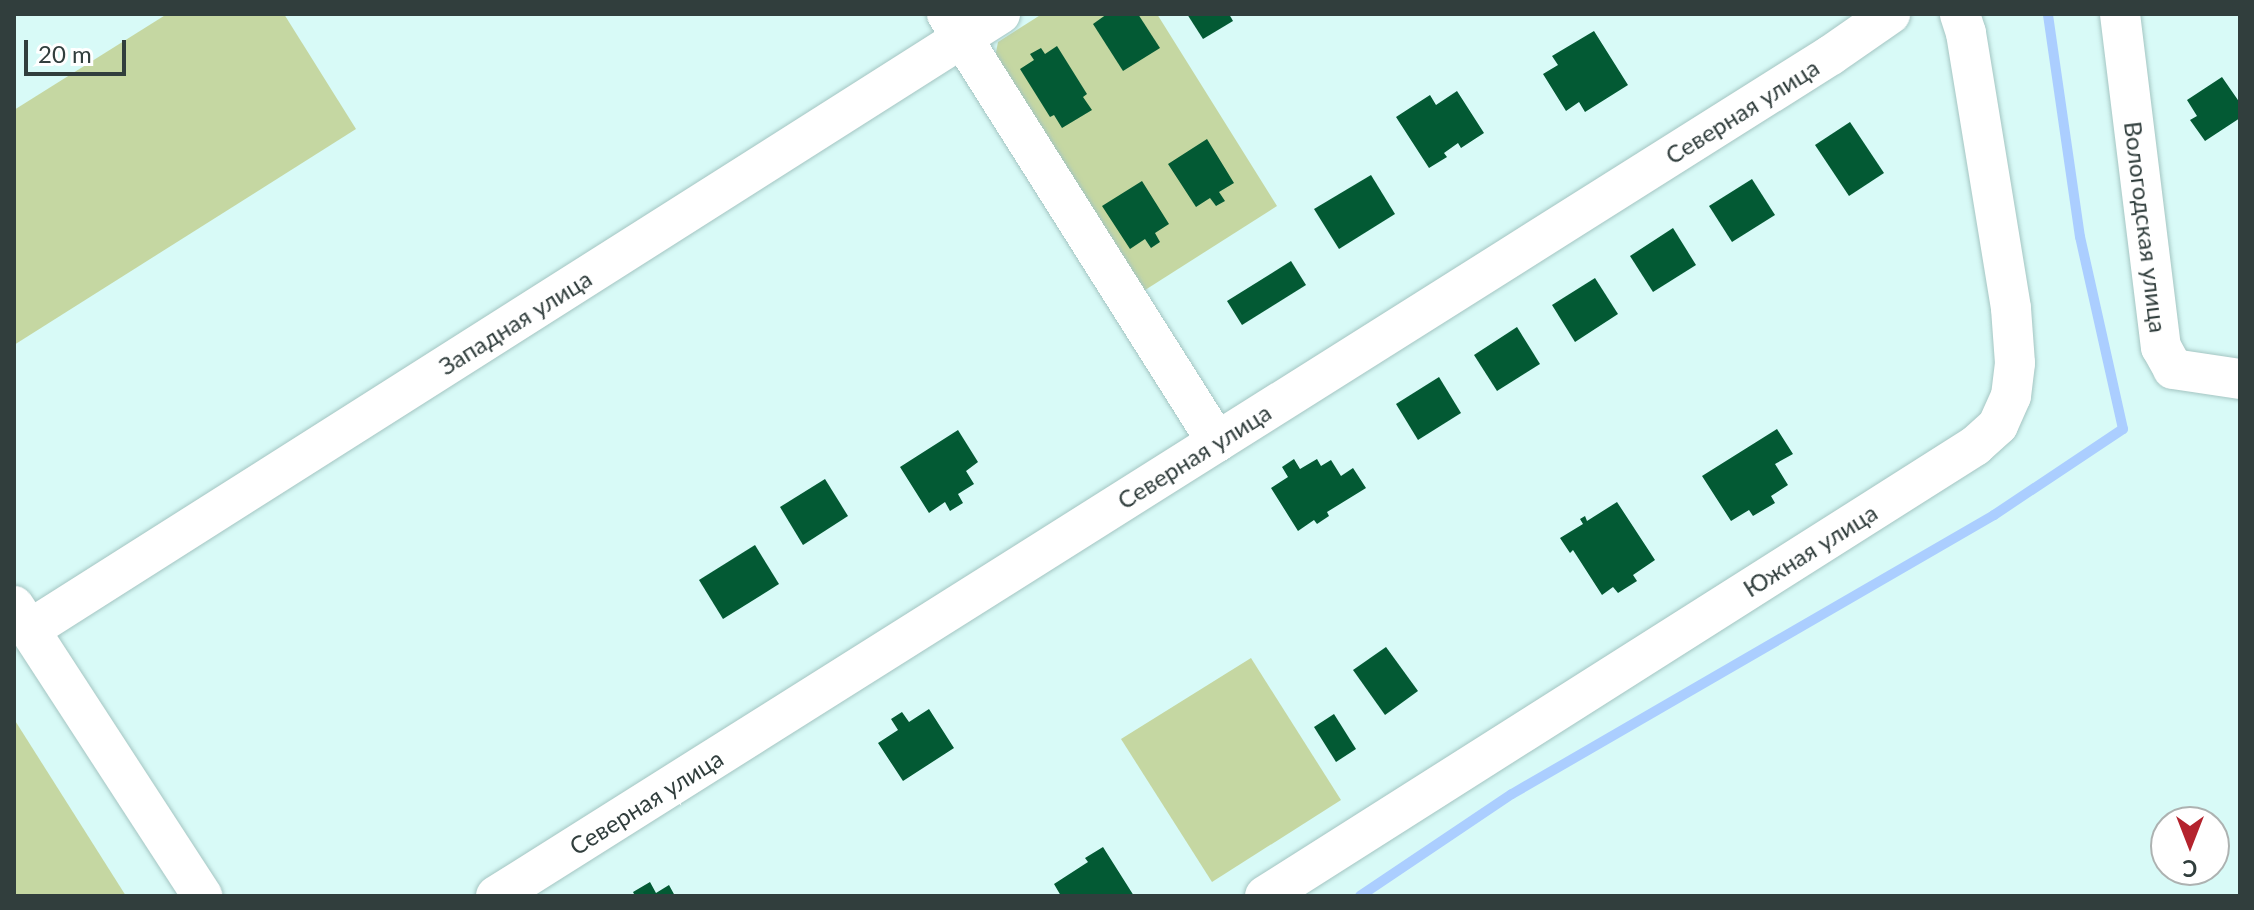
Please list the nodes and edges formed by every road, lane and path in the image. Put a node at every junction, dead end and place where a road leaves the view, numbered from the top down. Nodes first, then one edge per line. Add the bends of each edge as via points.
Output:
1 (1000, 14) edge
2 (1890, 14) edge
3 (1960, 14) edge
4 (2120, 14) edge
5 (955, 26) edge
6 (2240, 379) edge
7 (1217, 442) junction
8 (22, 618) edge
9 (202, 896) edge
10 (496, 896) edge
11 (1265, 896) edge

1 - 5 street, Западная улица
2 - 7 street, Северная улица
3 - 11 street, Южная улица via 2011,308 2015,363 2011,396 1998,425 1975,446
4 - 6 street, Вологодская улица via 2161,347 2173,369
5 - 7 street
5 - 8 street, Западная улица
7 - 10 street, Северная улица
8 - 9 street

